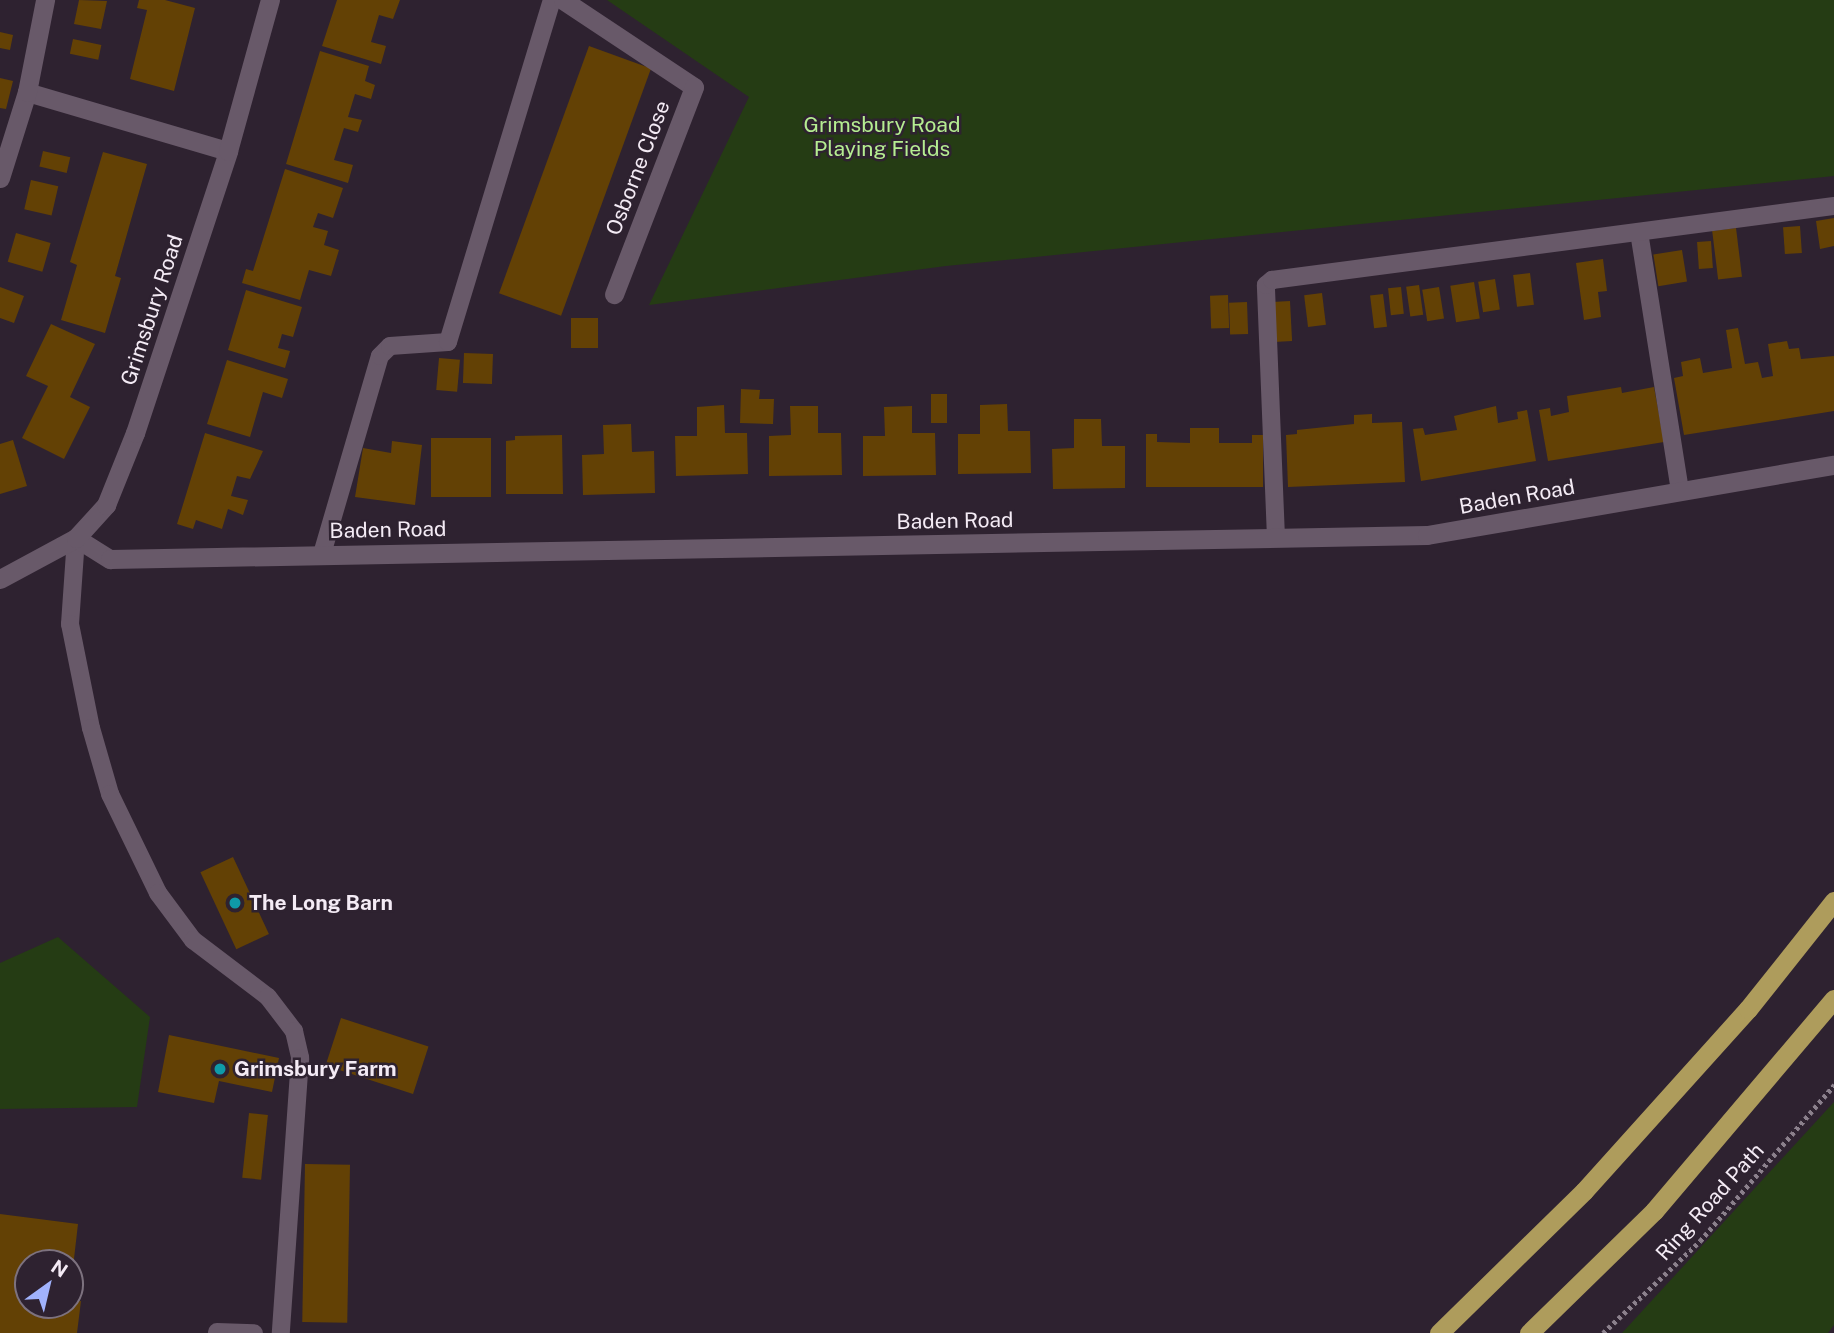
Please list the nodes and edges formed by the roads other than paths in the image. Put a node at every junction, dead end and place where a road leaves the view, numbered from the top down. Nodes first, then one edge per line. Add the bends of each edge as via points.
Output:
1 (45, 0) edge
2 (270, 0) edge
3 (552, 0) edge
4 (563, 0) edge
5 (27, 92) junction
6 (228, 151) junction
7 (0, 178) edge
8 (1834, 206) edge
9 (1639, 232) junction
10 (614, 294) dead end
11 (1834, 465) edge
12 (1680, 492) junction
13 (76, 538) junction
14 (1276, 538) junction
15 (322, 554) junction
16 (0, 579) edge
17 (1834, 901) edge
18 (1834, 999) edge
19 (217, 1332) edge
20 (254, 1333) edge
21 (281, 1333) edge
22 (1439, 1333) edge
23 (1528, 1333) edge

1 - 5 street
2 - 6 street, Grimsbury Road
3 - 15 lane via 448,342 390,346 380,356
4 - 10 street, Osborne Close via 694,88
5 - 6 street
5 - 7 street
6 - 13 street, Grimsbury Road via 135,433 106,505
8 - 9 lane
9 - 12 lane
9 - 14 lane via 1272,280 1266,285
11 - 12 street, Baden Road
12 - 14 street, Baden Road via 1427,535
13 - 15 street, Baden Road via 110,559
13 - 16 street, Grimsbury Road
13 - 21 lane via 70,624 110,794 158,893 193,940 268,997 294,1031 300,1058
14 - 15 street, Baden Road
17 - 22 highway via 1748,1009 1584,1191
18 - 23 highway via 1654,1212
19 - 20 lane

